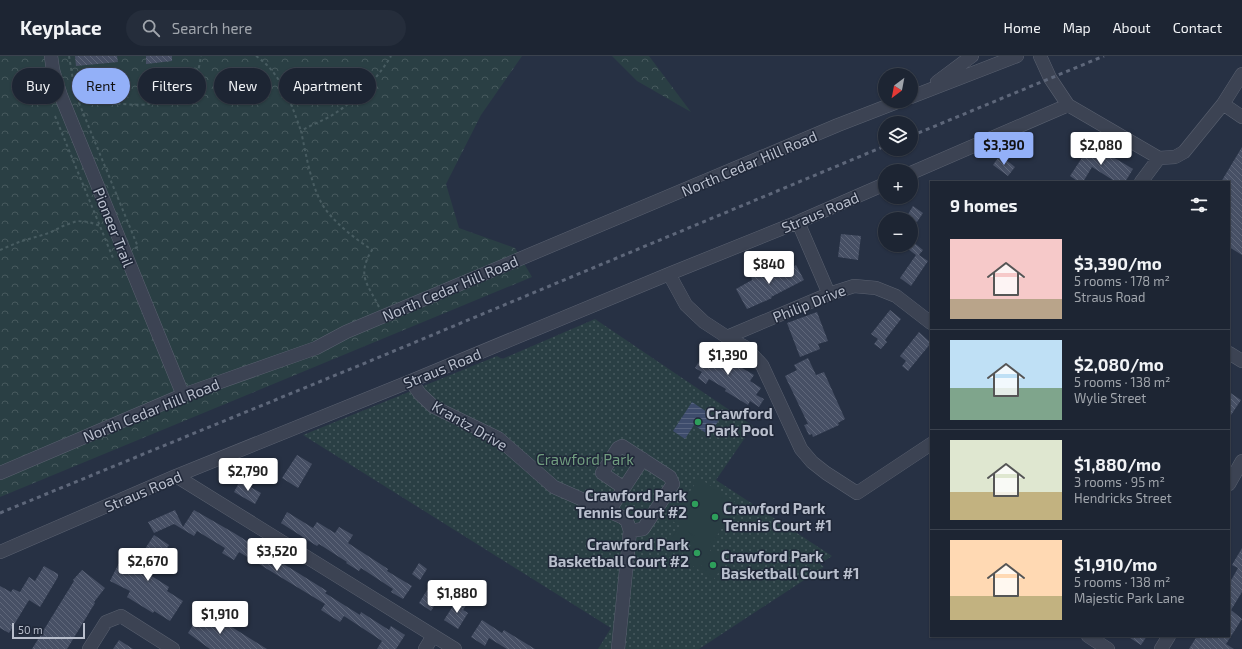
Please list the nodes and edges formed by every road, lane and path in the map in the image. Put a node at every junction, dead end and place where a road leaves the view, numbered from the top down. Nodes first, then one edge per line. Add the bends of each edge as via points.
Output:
1 (51, 56) edge
2 (69, 56) edge
3 (201, 56) edge
4 (256, 56) edge
5 (391, 56) edge
6 (972, 56) edge
7 (1017, 56) edge
8 (1040, 56) edge
9 (72, 74) edge
10 (1242, 74) edge
11 (918, 94) edge
12 (918, 94) edge
13 (79, 104) edge
14 (130, 104) edge
15 (1223, 104) junction
16 (1068, 105) junction
17 (882, 108) edge
18 (55, 116) dead end
19 (1242, 117) edge
20 (300, 132) junction
21 (1159, 158) junction
22 (918, 170) edge
23 (1142, 181) edge
24 (878, 187) edge
25 (798, 222) junction
26 (100, 226) junction
27 (136, 248) dead end
28 (0, 250) edge
29 (113, 258) dead end
30 (669, 274) junction
31 (829, 294) junction
32 (380, 309) dead end
33 (930, 322) edge
34 (727, 337) junction
35 (1230, 354) edge
36 (1242, 361) edge
37 (411, 381) junction
38 (184, 395) junction
39 (930, 445) edge
40 (643, 459) junction
41 (1242, 461) edge
42 (0, 473) edge
43 (176, 476) junction
44 (1230, 482) edge
45 (624, 488) junction
46 (609, 511) junction
47 (630, 531) junction
48 (0, 552) edge
49 (434, 636) junction
50 (1090, 637) edge
51 (1168, 637) edge
52 (89, 649) edge
53 (173, 649) edge
54 (425, 649) edge
55 (455, 649) edge
56 (618, 649) edge
57 (1108, 649) edge
58 (1161, 649) edge

1 - 38 street, Pioneer Trail via 60,96
2 - 9 path
3 - 14 path via 197,74 187,86 173,96 148,104
4 - 20 path via 273,71 291,101
5 - 20 path via 353,100 336,113
6 - 11 street
7 - 12 street
8 - 16 street via 1050,78
10 - 15 street
13 - 27 path via 138,247
15 - 19 street
15 - 21 street via 1184,152 1175,157
16 - 21 street
16 - 22 street
17 - 38 street, North Cedar Hill Road via 346,332 316,348
18 - 26 path
20 - 32 path via 317,194 325,210 350,234 372,250 363,270 366,284
21 - 23 street
24 - 25 street, Straus Road
25 - 30 street, Straus Road
25 - 31 street
26 - 28 path via 77,221
26 - 29 path
30 - 34 street via 686,305 704,322
30 - 37 street, Straus Road
31 - 33 street, Philip Drive via 854,286 876,288 896,296
31 - 34 street, Philip Drive
34 - 39 street via 745,347 762,365 801,449 812,462 857,493
35 - 36 street
37 - 43 street, Straus Road
37 - 46 street, Krantz Drive via 434,407 498,438 554,487
38 - 42 street, North Cedar Hill Road
40 - 45 street
40 - 45 street via 622,446 618,448 602,473
40 - 47 street via 670,477 674,484 642,529
41 - 44 street
43 - 48 street, Straus Road
43 - 49 street
45 - 46 street
46 - 47 street, Krantz Drive via 627,521
47 - 56 street
49 - 54 street
49 - 55 street
50 - 57 street
51 - 58 street
52 - 53 street via 106,622 121,616

